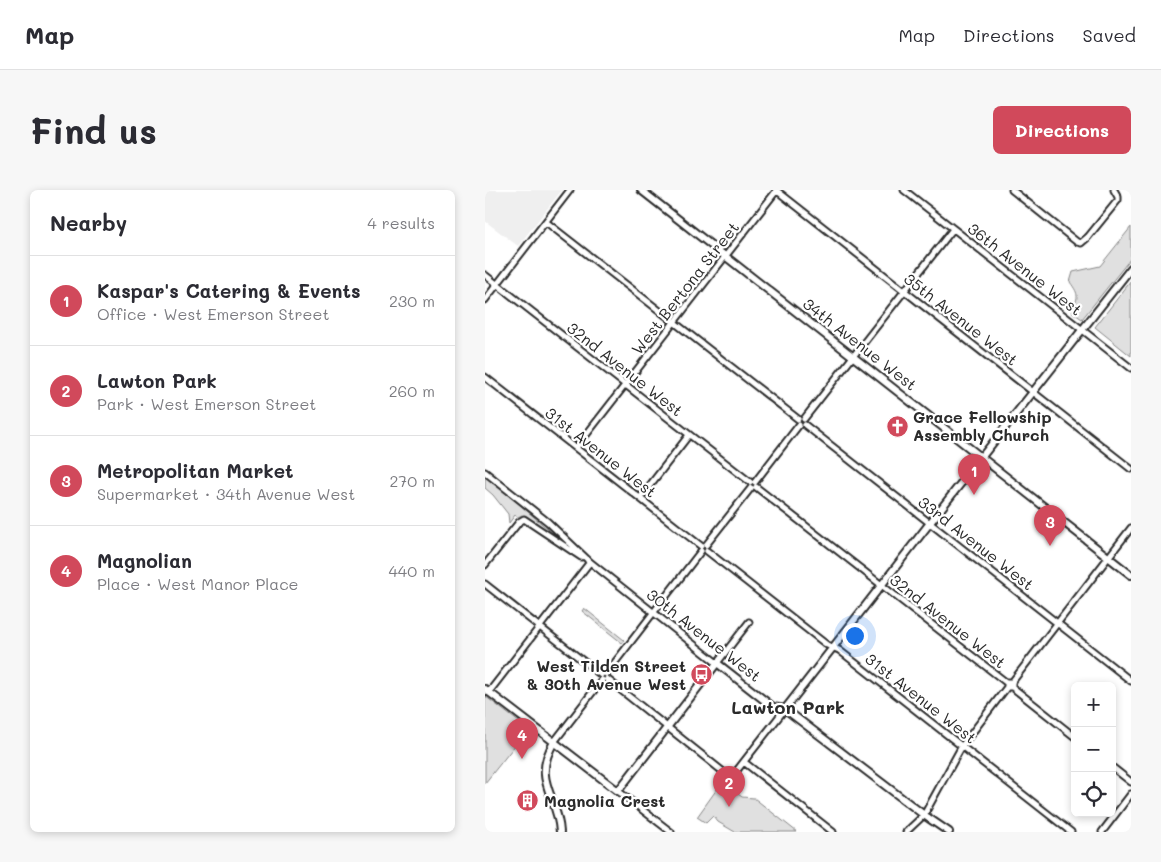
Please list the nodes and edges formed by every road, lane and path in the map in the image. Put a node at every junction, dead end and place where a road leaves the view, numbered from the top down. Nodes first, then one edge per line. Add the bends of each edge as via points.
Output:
1 (571, 190) edge
2 (641, 190) edge
3 (777, 190) edge
4 (904, 190) edge
5 (1011, 190) edge
6 (1115, 191) edge
7 (546, 222) junction
8 (953, 229) junction
9 (726, 256) junction
10 (1131, 268) edge
11 (485, 275) edge
12 (497, 285) junction
13 (904, 291) junction
14 (485, 300) edge
15 (674, 322) junction
16 (1083, 329) junction
17 (853, 356) junction
18 (1131, 368) edge
19 (485, 377) edge
20 (625, 385) junction
21 (1033, 391) junction
22 (801, 422) junction
23 (689, 435) junction
24 (575, 448) junction
25 (981, 457) junction
26 (1131, 469) edge
27 (485, 472) edge
28 (753, 485) junction
29 (640, 498) junction
30 (929, 523) junction
31 (1131, 528) edge
32 (704, 548) junction
33 (1108, 557) junction
34 (590, 562) junction
35 (485, 565) edge
36 (1131, 576) edge
37 (485, 584) edge
38 (882, 585) junction
39 (654, 613) junction
40 (749, 622) dead end
41 (1058, 623) junction
42 (540, 627) junction
43 (833, 648) junction
44 (717, 663) junction
45 (604, 677) junction
46 (1131, 681) edge
47 (1010, 685) junction
48 (487, 690) edge
49 (785, 708) junction
50 (667, 727) junction
51 (1071, 734) edge
52 (554, 742) junction
53 (962, 746) junction
54 (744, 762) junction
55 (1116, 770) edge
56 (1131, 782) edge
57 (618, 791) junction
58 (1131, 794) edge
59 (924, 816) junction
60 (560, 832) edge
61 (671, 832) edge
62 (833, 832) edge
63 (906, 832) edge
64 (949, 832) edge
65 (1071, 832) edge
66 (1102, 832) edge

1 - 7 street
2 - 9 street, 34th Avenue West
3 - 9 street, West Bertona Street
3 - 13 street, 35th Avenue West
4 - 8 street, 36th Avenue West
5 - 6 street via 1081,243 1117,200
7 - 12 street
7 - 15 street, 33rd Avenue West
8 - 13 street
8 - 16 street, 36th Avenue West
9 - 15 street, West Bertona Street
9 - 17 street, 34th Avenue West
10 - 16 street
11 - 12 street, 32nd Avenue West
12 - 14 street
12 - 20 street, 32nd Avenue West
13 - 17 street
13 - 21 street, 35th Avenue West
15 - 20 street, West Bertona Street
15 - 22 street, 33rd Avenue West
16 - 18 street, 36th Avenue West
16 - 21 street
17 - 22 street
17 - 25 street, 34th Avenue West
19 - 24 street, 31st Avenue West
20 - 23 street, 32nd Avenue West
20 - 24 street, West Bertona Street
21 - 25 street
21 - 26 street, 35th Avenue West
22 - 28 street
22 - 30 street, 33rd Avenue West
23 - 28 street, 32nd Avenue West
23 - 29 street
24 - 29 street, 31st Avenue West
25 - 30 street
25 - 33 street, 34th Avenue West
27 - 34 street, 30th Avenue West via 548,522
28 - 32 street
28 - 38 street, 32nd Avenue West
29 - 32 street, 31st Avenue West
30 - 38 street
30 - 41 street, 33rd Avenue West
31 - 33 street
32 - 39 street
32 - 43 street, 31st Avenue West
33 - 36 street, 34th Avenue West
33 - 41 street
34 - 35 street, 30th Avenue West via 524,519
34 - 39 street, 30th Avenue West
34 - 42 street
37 - 42 street
38 - 43 street
38 - 47 street, 32nd Avenue West
39 - 44 street, 30th Avenue West
39 - 45 street
40 - 44 street
41 - 46 street, 33rd Avenue West
41 - 47 street
42 - 45 street
42 - 48 street
43 - 49 street
43 - 53 street, 31st Avenue West
44 - 49 street, 30th Avenue West via 773,707
44 - 50 street
45 - 50 street
45 - 52 street
47 - 51 street, 32nd Avenue West
47 - 53 street
48 - 52 street
49 - 54 street
49 - 59 street, 30th Avenue West
50 - 54 street via 731,778
50 - 57 street
52 - 57 street
52 - 60 street via 544,771 548,792 559,818
53 - 59 street
53 - 65 street, 31st Avenue West
54 - 62 street
55 - 56 street
57 - 61 street
58 - 66 street
59 - 63 street
59 - 64 street, 30th Avenue West

